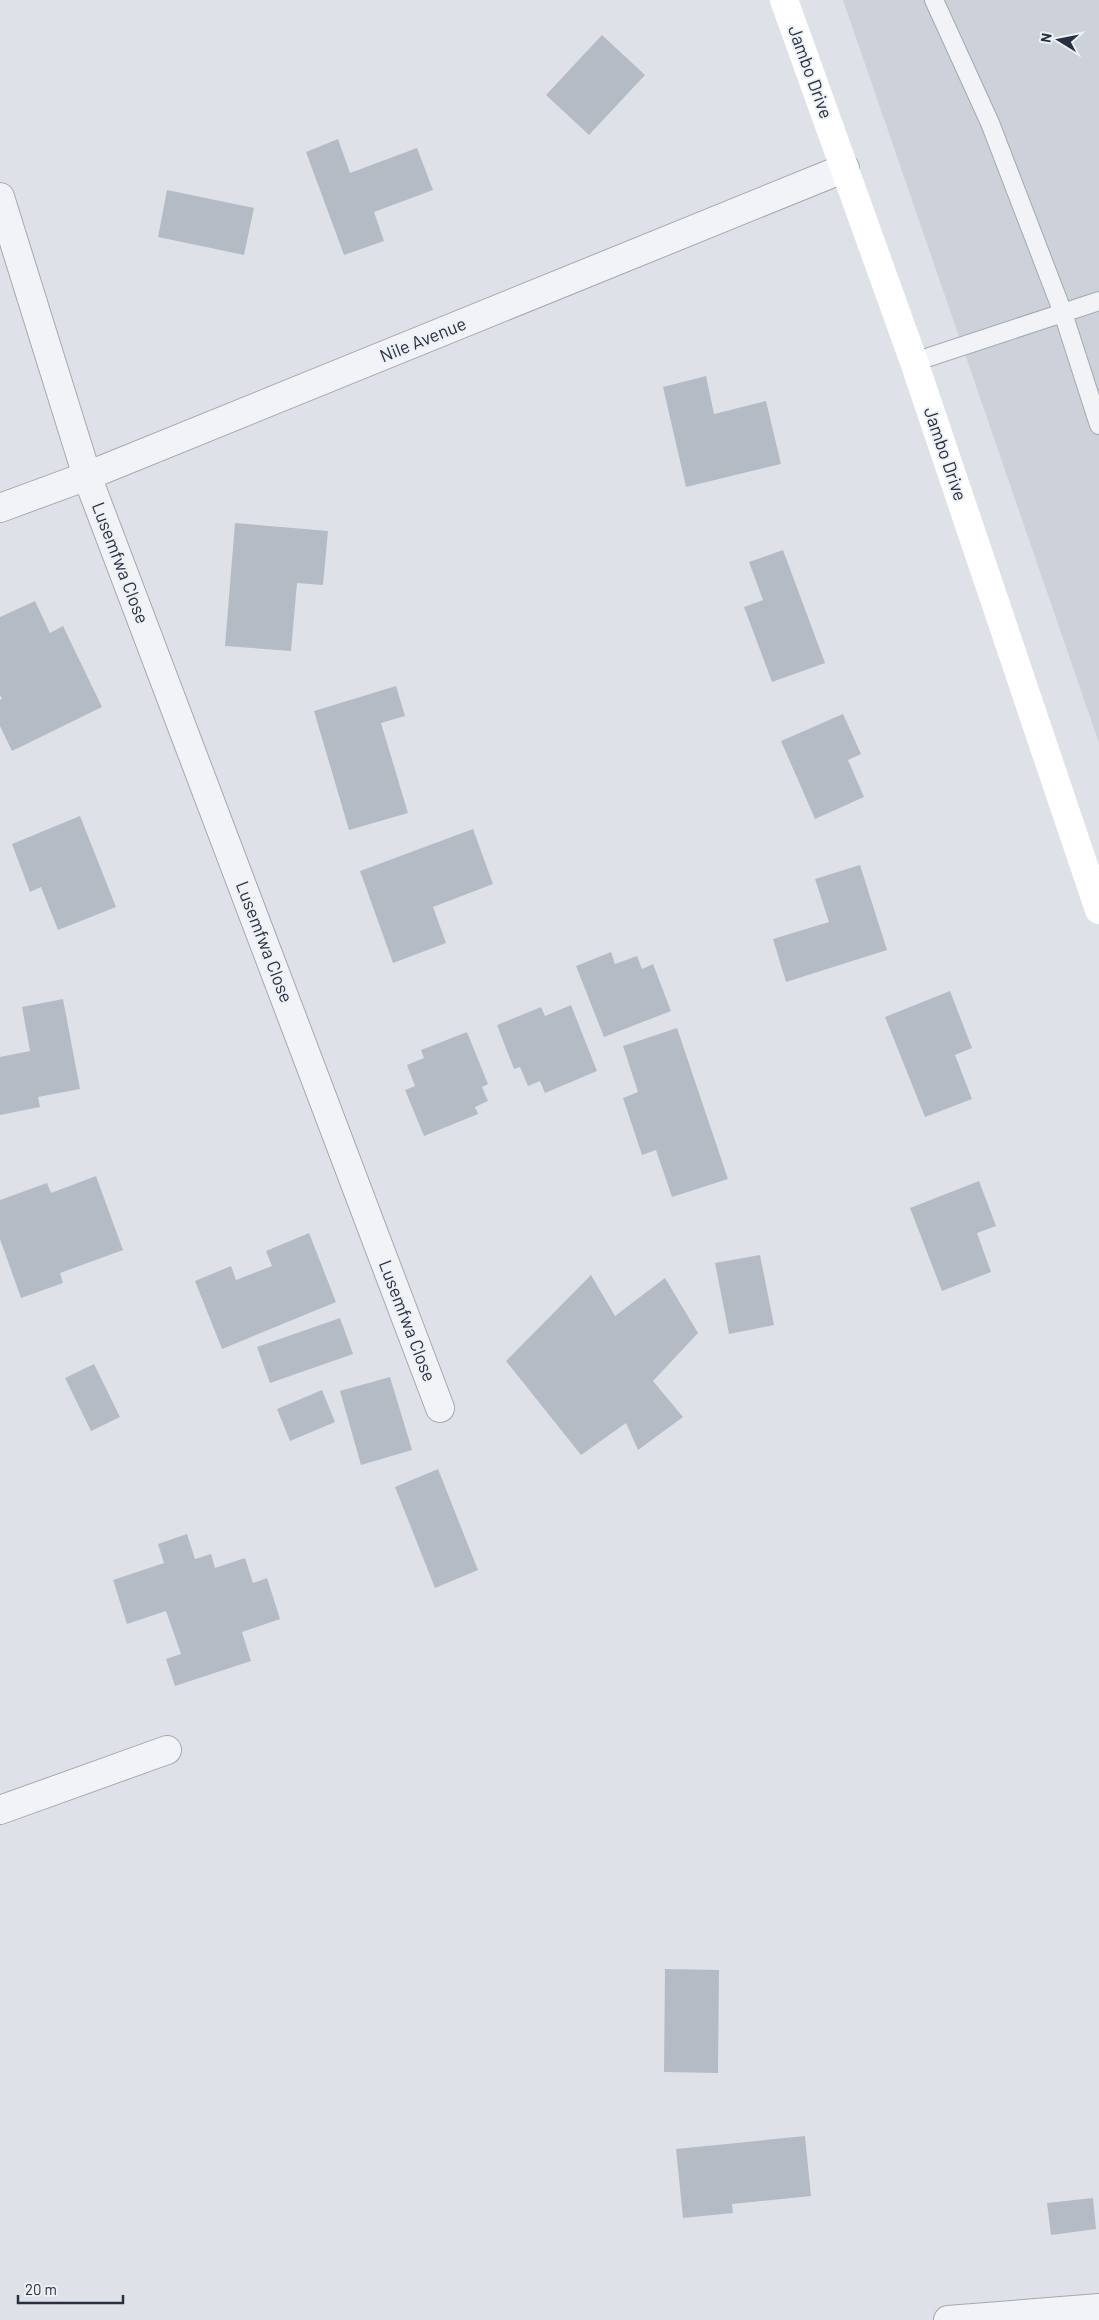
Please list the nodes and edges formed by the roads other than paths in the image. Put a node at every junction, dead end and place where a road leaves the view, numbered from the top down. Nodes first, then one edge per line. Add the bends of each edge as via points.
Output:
1 (784, 0) edge
2 (934, 0) edge
3 (845, 168) junction
4 (0, 197) edge
5 (1099, 301) edge
6 (1063, 314) junction
7 (914, 362) junction
8 (1099, 425) edge
9 (87, 476) junction
10 (0, 508) edge
11 (1099, 910) edge
12 (440, 1408) dead end
13 (168, 1750) dead end
14 (0, 1810) edge
15 (1099, 2308) edge
16 (948, 2320) edge

1 - 3 main road, Jambo Drive
2 - 6 lane via 990,123
3 - 7 main road, Jambo Drive
3 - 9 street, Nile Avenue
4 - 9 street, Lusemfwa Close
5 - 6 lane
6 - 7 lane
6 - 8 lane
7 - 11 main road, Jambo Drive
9 - 10 street, Nile Avenue
9 - 12 street, Lusemfwa Close
13 - 14 street
15 - 16 street

